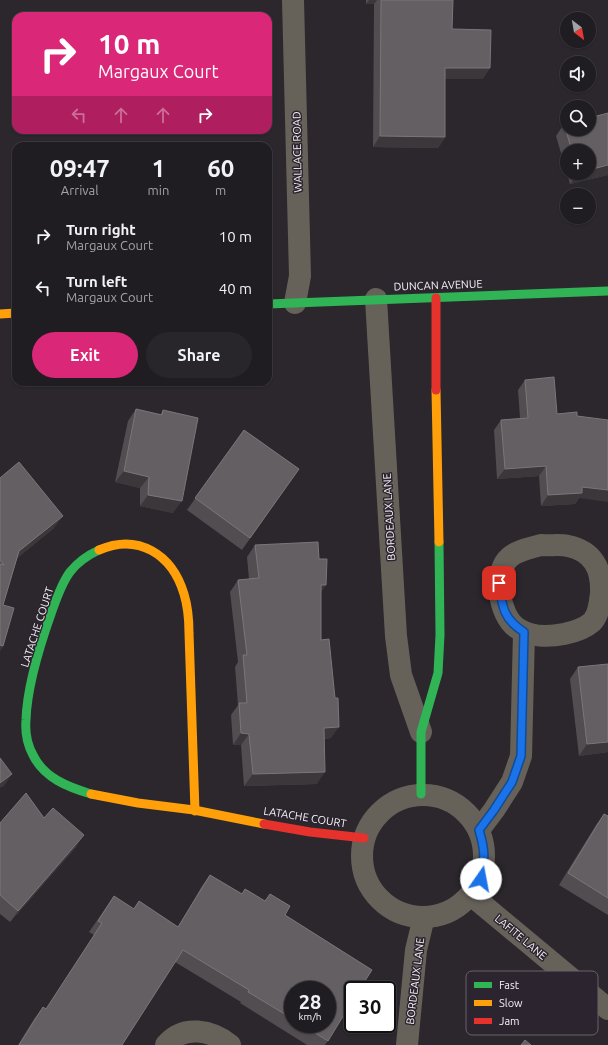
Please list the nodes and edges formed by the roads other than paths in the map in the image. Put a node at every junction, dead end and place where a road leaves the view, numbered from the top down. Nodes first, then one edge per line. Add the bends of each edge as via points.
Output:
1 (293, 0) edge
2 (608, 291) edge
3 (436, 298) junction
4 (376, 299) junction
5 (295, 303) junction
6 (272, 304) edge
7 (12, 313) edge
8 (0, 314) edge
9 (524, 632) junction
10 (421, 732) junction
11 (421, 794) junction
12 (194, 810) junction
13 (479, 830) junction
14 (364, 838) junction
15 (471, 895) junction
16 (424, 917) junction
17 (565, 971) edge
18 (598, 998) edge
19 (606, 1004) edge
20 (166, 1045) edge
21 (230, 1045) edge
22 (407, 1045) edge

1 - 5 street, WALLACE ROAD via 300,276
2 - 3 street, DUNCAN AVENUE
3 - 4 street, DUNCAN AVENUE
3 - 10 street, BORDEAUX LANE via 440,634 438,673
4 - 5 street, DUNCAN AVENUE
4 - 10 street, BORDEAUX LANE via 396,636 401,675
5 - 6 street, DUNCAN AVENUE
7 - 8 street
9 - 9 street via 551,636 584,628 592,621 600,601 601,587 596,563 588,555 567,546 541,546 510,556 503,564 499,583 503,608 506,616
9 - 13 street via 521,756 512,782
10 - 11 street, BORDEAUX LANE
11 - 13 street via 440,796 456,804 470,816
11 - 14 street via 403,798 383,809
12 - 12 street, LATACHE COURT via 191,672 184,594 161,557 147,548 125,545 96,551 80,561 69,574 52,612 32,680 25,718 29,748 46,773 79,791
12 - 14 street, LATACHE COURT via 309,832
13 - 15 street via 485,860 481,879
14 - 16 street via 362,856 365,876 372,890 386,905 405,915
15 - 16 street via 460,906 442,914
15 - 17 street, LAFITE LANE
16 - 22 street, BORDEAUX LANE via 416,950
18 - 19 street, LAFITE LANE
20 - 21 street via 182,1033 194,1031 206,1032

